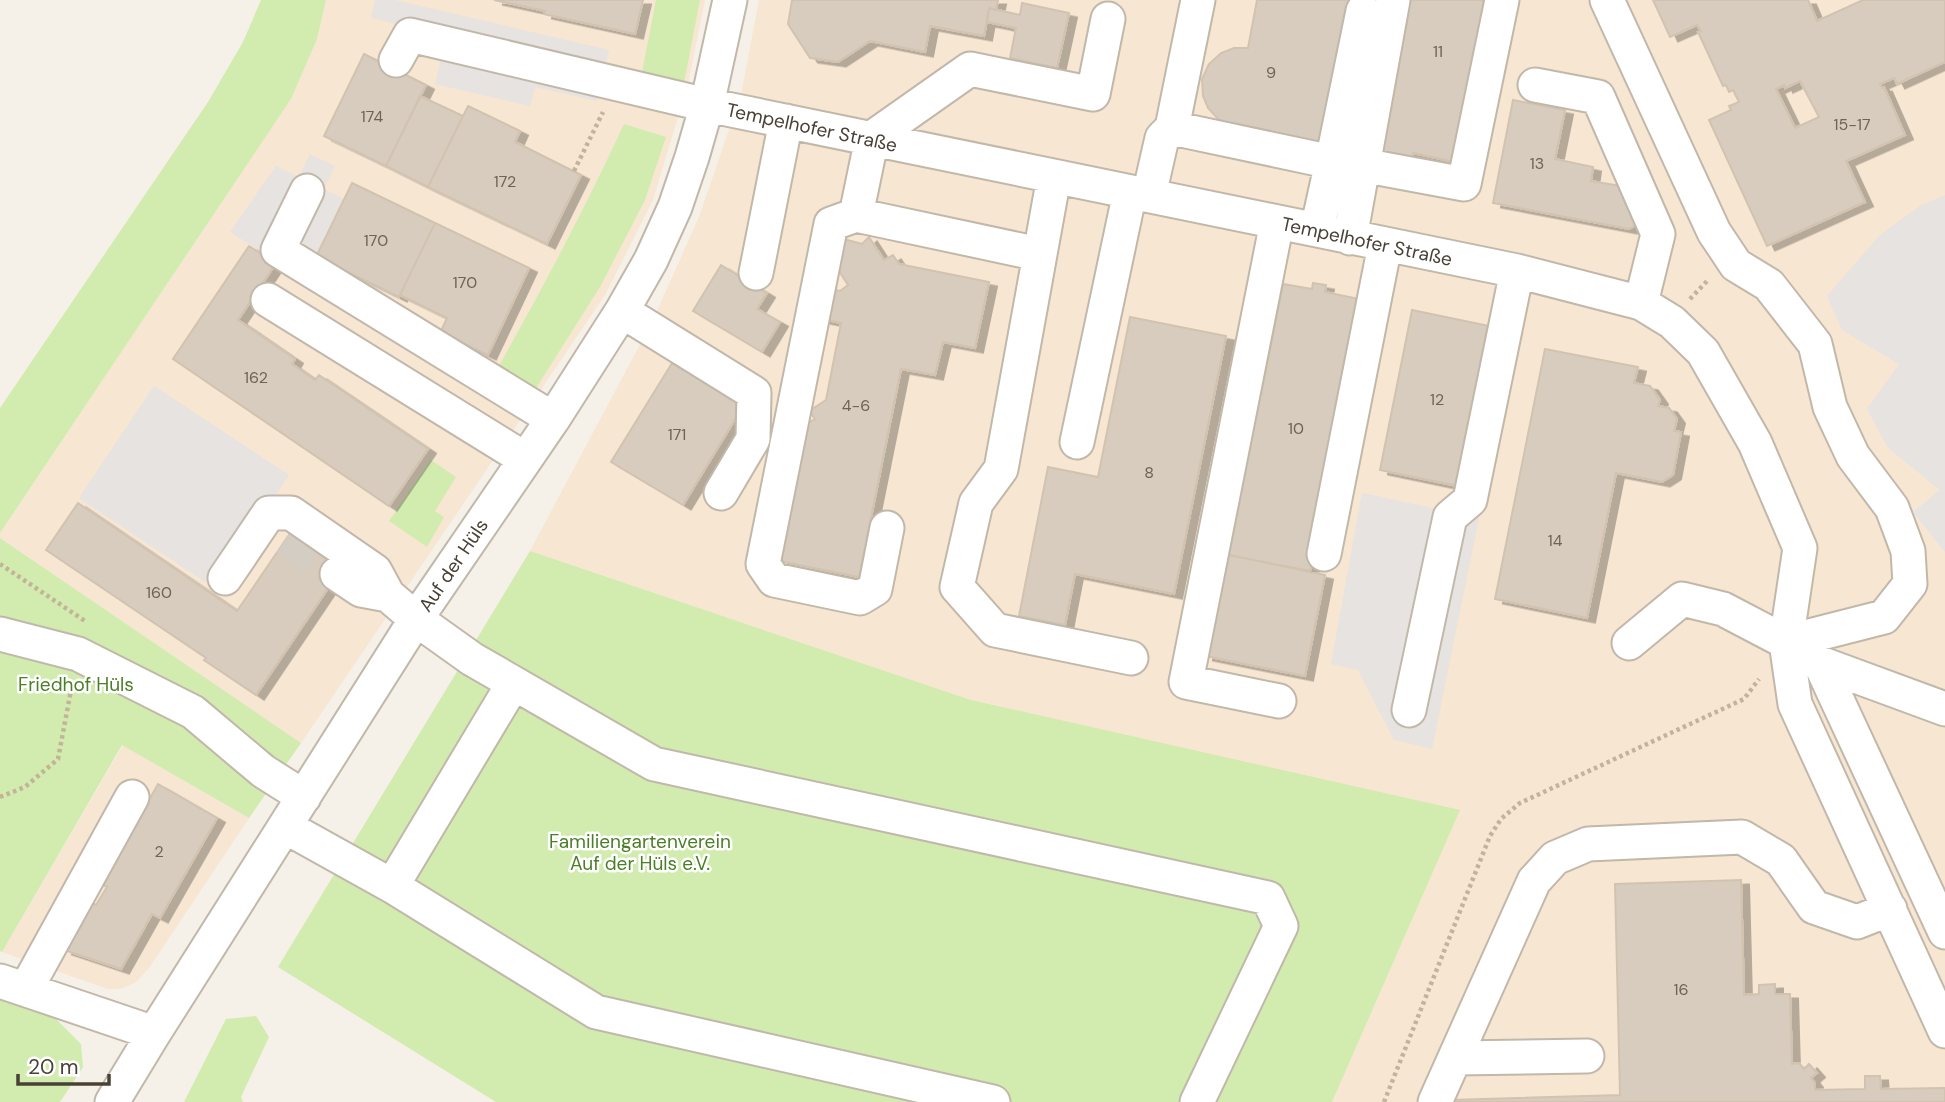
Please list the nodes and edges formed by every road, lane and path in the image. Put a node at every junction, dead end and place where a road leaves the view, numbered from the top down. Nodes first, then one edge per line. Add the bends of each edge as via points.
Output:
1 (730, 0) edge
2 (1198, 0) edge
3 (1502, 0) edge
4 (1607, 0) edge
5 (1378, 5) edge
6 (1108, 19) dead end
7 (396, 60) dead end
8 (617, 84) junction
9 (1535, 85) dead end
10 (707, 105) junction
11 (786, 121) junction
12 (1172, 128) junction
13 (872, 138) junction
14 (1347, 164) junction
15 (574, 171) dead end
16 (1054, 177) junction
17 (307, 191) dead end
18 (1139, 193) junction
19 (856, 215) junction
20 (1278, 222) junction
21 (1317, 230) junction
22 (1350, 238) junction
23 (1385, 245) junction
24 (1039, 254) junction
25 (1517, 271) junction
26 (756, 273) dead end
27 (268, 300) dead end
28 (1641, 303) junction
29 (622, 311) junction
30 (553, 419) junction
31 (1077, 442) dead end
32 (524, 459) junction
33 (721, 493) dead end
34 (887, 528) dead end
35 (1324, 554) dead end
36 (337, 574) tunnel mouth
37 (225, 578) dead end
38 (388, 596) junction
39 (416, 619) junction
40 (0, 634) edge
41 (1786, 642) junction
42 (1629, 643) dead end
43 (78, 654) junction
44 (1131, 658) dead end
45 (1820, 663) junction
46 (513, 684) junction
47 (1279, 701) dead end
48 (1945, 709) edge
49 (1409, 710) dead end
50 (0, 797) edge
51 (132, 797) dead end
52 (304, 797) junction
53 (286, 827) junction
54 (393, 886) junction
55 (1890, 909) junction
56 (1945, 932) edge
57 (13, 985) edge
58 (1945, 1031) edge
59 (154, 1033) junction
60 (1587, 1056) dead end
61 (1455, 1058) junction
62 (112, 1102) edge
63 (993, 1102) edge
64 (1197, 1102) edge
65 (1435, 1102) edge

1 - 10 street, Auf der Hüls
2 - 12 street
3 - 14 street via 1464,184
4 - 41 street via 1714,232 1736,265 1769,285 1815,344 1830,407 1853,456 1892,508 1908,551 1910,584 1885,617
5 - 14 street
6 - 13 street via 1093,94 970,69
7 - 8 street, Tempelhofer Straße via 410,35
8 - 10 street, Tempelhofer Straße
8 - 15 path
9 - 28 street via 1598,97 1658,234
10 - 11 street, Tempelhofer Straße
10 - 29 street, Auf der Hüls via 675,207
11 - 13 street, Tempelhofer Straße
11 - 26 street
12 - 14 street
12 - 18 street via 1161,138
13 - 16 street, Tempelhofer Straße
13 - 19 street
14 - 21 street
14 - 22 street
16 - 18 street, Tempelhofer Straße
16 - 24 street
17 - 30 street via 278,250
18 - 20 street, Tempelhofer Straße
18 - 31 street
19 - 24 street
19 - 34 street via 831,224 763,564 774,580 860,598 876,590
20 - 21 street, Tempelhofer Straße
20 - 47 street via 1186,682
21 - 22 street, Tempelhofer Straße
22 - 23 street, Tempelhofer Straße
23 - 25 street, Tempelhofer Straße
23 - 35 street
24 - 44 street via 1001,469 976,503 957,587 995,630
25 - 28 street, Tempelhofer Straße
25 - 49 street via 1469,500 1450,517
27 - 32 street
28 - 41 street, Tempelhofer Straße via 1672,322 1703,352 1755,443 1800,548
29 - 30 street, Auf der Hüls
29 - 33 street via 754,393 753,439
30 - 32 street, Auf der Hüls
32 - 39 street, Auf der Hüls
36 - 38 street via 361,590
37 - 38 street via 291,513 375,571
38 - 39 street
39 - 46 street
39 - 52 street, Auf der Hüls
40 - 43 street
41 - 42 street via 1723,609 1682,599
41 - 45 street
41 - 55 street, Tempelhofer Straße via 1795,704
43 - 50 path via 58,759 25,788
43 - 52 street via 194,712 263,771
45 - 48 street
45 - 56 street
46 - 54 street
46 - 64 street via 654,764 1268,898 1281,926
51 - 57 street
52 - 53 street, Auf der Hüls
53 - 54 street
53 - 59 street, Auf der Hüls
54 - 63 street via 596,1012
55 - 58 street, Tempelhofer Straße
55 - 61 street via 1857,922 1814,907 1781,860 1742,837 1588,844 1555,858 1534,881
57 - 59 street
59 - 62 street, Auf der Hüls
60 - 61 street
61 - 65 street

